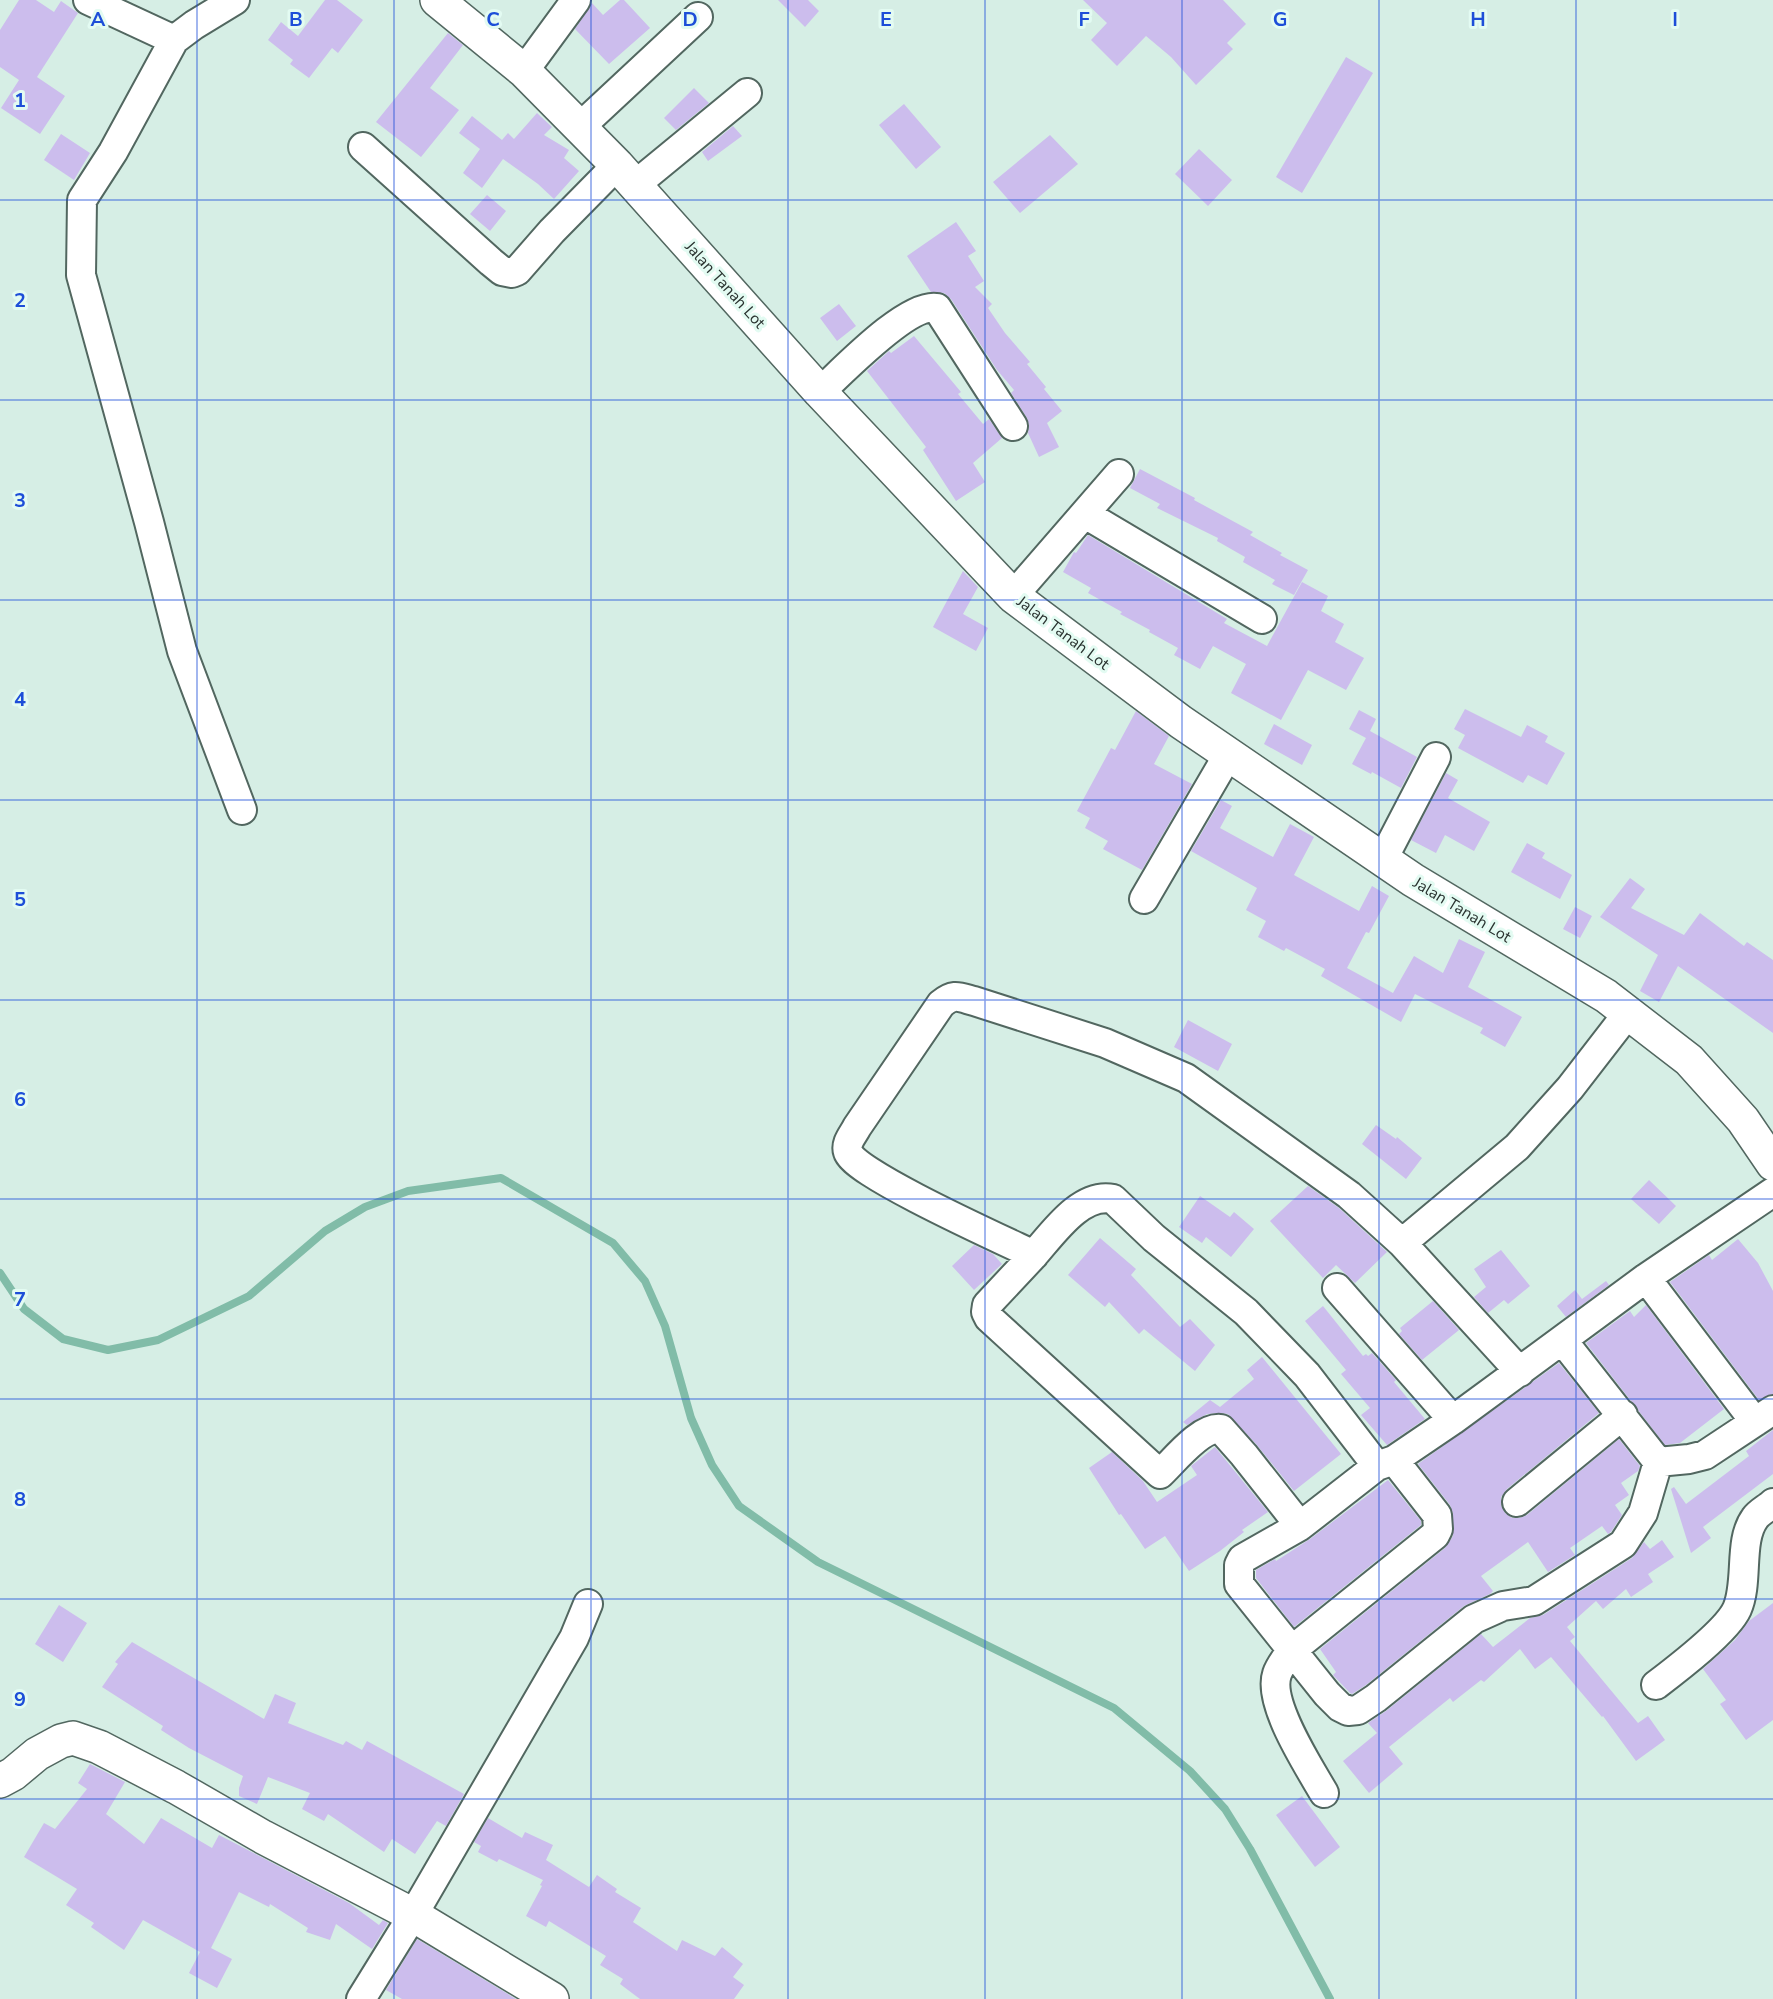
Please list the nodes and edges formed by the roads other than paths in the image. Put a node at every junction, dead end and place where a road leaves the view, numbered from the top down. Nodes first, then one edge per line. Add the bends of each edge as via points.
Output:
1 (88, 0) edge
2 (235, 0) edge
3 (437, 0) edge
4 (576, 0) edge
5 (698, 17) dead end
6 (174, 40) junction
7 (524, 71) junction
8 (747, 93) dead end
9 (579, 127) junction
10 (363, 147) dead end
11 (626, 175) junction
12 (820, 392) junction
13 (1013, 426) dead end
14 (1119, 474) dead end
15 (1085, 514) junction
16 (1013, 596) junction
17 (1262, 619) dead end
18 (1228, 755) junction
19 (1436, 757) dead end
20 (242, 810) dead end
21 (1383, 859) junction
22 (1144, 899) dead end
23 (1628, 1013) junction
24 (1773, 1164) edge
25 (1773, 1192) edge
26 (1402, 1243) junction
27 (1034, 1254) junction
28 (1647, 1278) junction
29 (1337, 1288) dead end
30 (1563, 1341) junction
31 (1520, 1372) junction
32 (1623, 1415) junction
33 (1764, 1416) edge
34 (1453, 1420) junction
35 (1658, 1462) junction
36 (1386, 1463) junction
37 (1517, 1502) dead end
38 (1773, 1503) edge
39 (1300, 1526) junction
40 (588, 1604) dead end
41 (1292, 1650) junction
42 (1656, 1684) dead end
43 (0, 1781) edge
44 (1324, 1793) dead end
45 (413, 1915) junction
46 (361, 1999) edge
47 (552, 1999) edge

1 - 6 street
2 - 6 street
3 - 7 main road, Jalan Tanah Lot
4 - 7 street
5 - 9 street
6 - 20 street via 82,200 81,275 182,651
7 - 9 main road, Jalan Tanah Lot
8 - 11 street
9 - 11 main road, Jalan Tanah Lot
10 - 11 street via 490,262 508,273 518,270 552,231
11 - 12 main road, Jalan Tanah Lot
12 - 13 street via 909,315 937,308
12 - 16 main road, Jalan Tanah Lot
14 - 15 street
15 - 16 street
15 - 17 street
16 - 18 main road, Jalan Tanah Lot
18 - 21 main road, Jalan Tanah Lot
18 - 22 street
19 - 21 street
21 - 23 main road, Jalan Tanah Lot
23 - 24 main road, Jalan Tanah Lot via 1689,1060 1743,1120
23 - 26 street via 1570,1088 1517,1147
25 - 28 street
26 - 27 street via 1348,1195 1186,1078 1105,1043 957,996 949,997 857,1127 847,1152 854,1162 896,1187
26 - 31 street
27 - 36 street via 1065,1219 1097,1198 1113,1198 1154,1238 1246,1312
27 - 39 street via 987,1305 989,1318 1160,1474 1195,1439 1210,1429 1221,1429
28 - 30 street
28 - 33 street
29 - 34 street
30 - 31 street
30 - 32 street
31 - 34 street
32 - 35 street
32 - 37 street
33 - 35 street via 1705,1455
34 - 36 street
35 - 41 street via 1643,1513 1623,1544 1534,1601 1503,1606 1473,1619 1358,1710 1340,1707
36 - 39 street
36 - 41 street via 1437,1515 1435,1535
38 - 42 street via 1755,1518 1750,1530 1737,1609 1724,1627
39 - 41 street via 1242,1559 1239,1565 1239,1584
40 - 45 street via 574,1638
41 - 44 street via 1276,1674 1276,1695 1283,1718
43 - 45 main road via 61,1741 85,1741
45 - 46 street
45 - 47 main road

